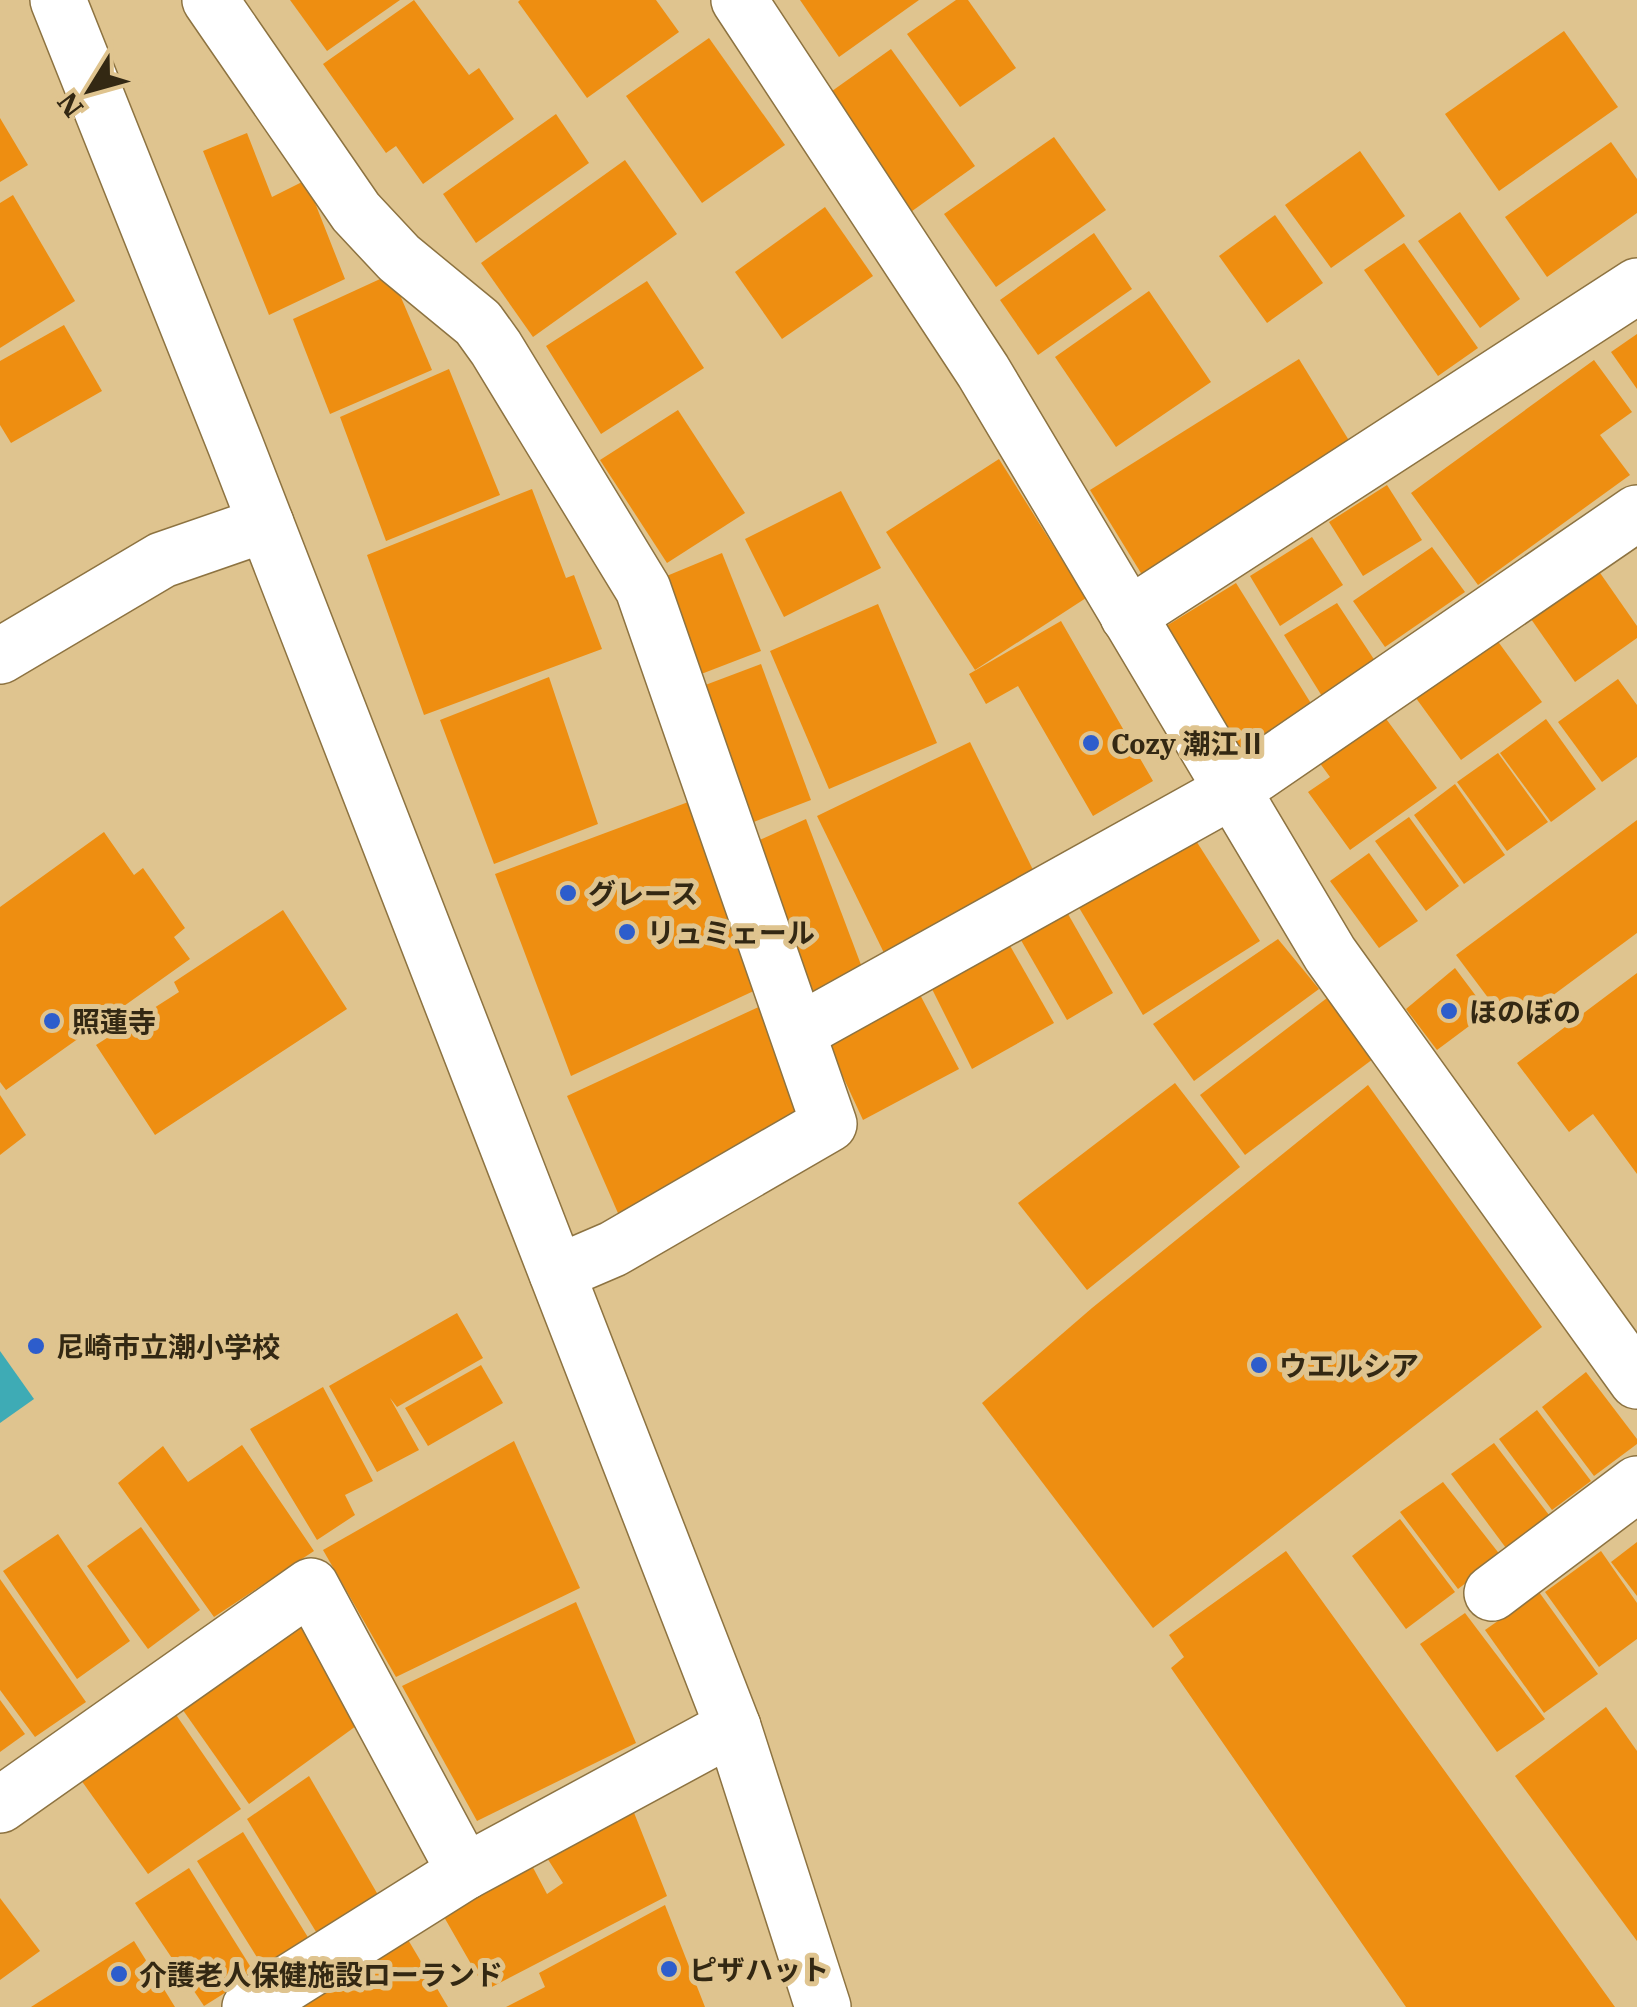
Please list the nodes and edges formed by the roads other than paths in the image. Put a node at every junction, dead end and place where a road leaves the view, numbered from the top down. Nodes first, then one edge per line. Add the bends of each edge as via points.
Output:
1 (58, 0) edge
2 (210, 0) edge
3 (739, 0) edge
4 (1637, 286) edge
5 (1637, 513) edge
6 (266, 524) junction
7 (1128, 616) junction
8 (0, 656) edge
9 (1233, 790) junction
10 (798, 1032) junction
11 (557, 1273) junction
12 (1637, 1381) edge
13 (1637, 1484) edge
14 (1492, 1593) dead end
15 (733, 1727) junction
16 (0, 1805) edge
17 (465, 1872) junction
18 (250, 2007) edge
19 (823, 2007) edge

1 - 6 street
2 - 10 street via 356,212 478,323 643,588
3 - 7 street via 983,371
4 - 7 street
5 - 9 street
6 - 8 street via 162,560
6 - 11 street
7 - 9 street
9 - 10 street
9 - 12 street via 1330,954
10 - 11 street via 829,1124
11 - 15 street
13 - 14 street
15 - 17 street
15 - 19 street
16 - 17 street via 312,1586
17 - 18 street

